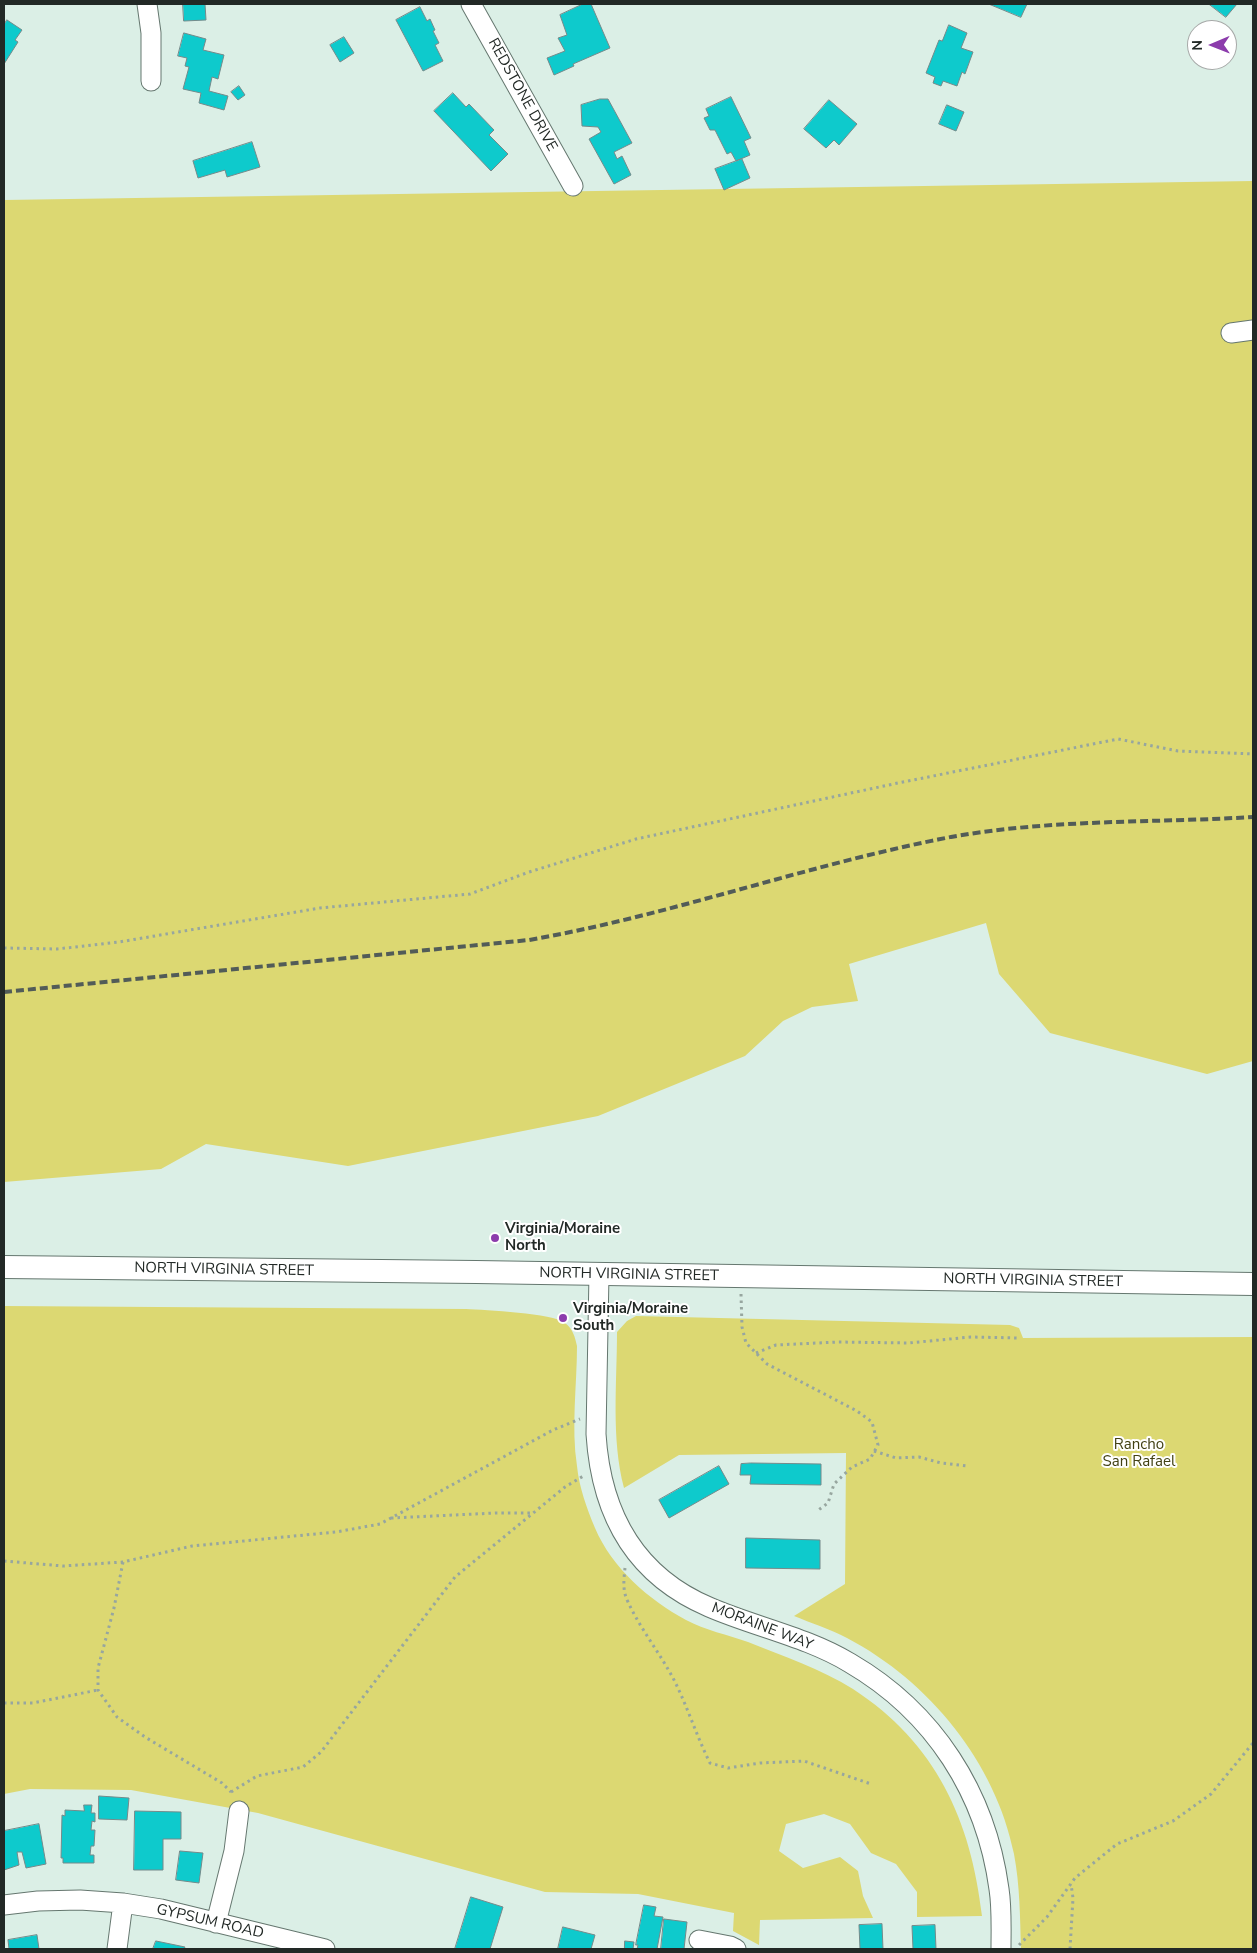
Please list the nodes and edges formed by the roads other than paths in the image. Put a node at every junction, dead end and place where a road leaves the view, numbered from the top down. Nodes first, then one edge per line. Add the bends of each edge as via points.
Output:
1 (147, 4) edge
2 (471, 4) edge
3 (151, 80) dead end
4 (573, 186) dead end
5 (1253, 330) edge
6 (1231, 333) dead end
7 (4, 1267) edge
8 (599, 1274) junction
9 (1253, 1284) edge
10 (239, 1811) road end
11 (123, 1903) junction
12 (4, 1906) edge
13 (216, 1924) junction
14 (699, 1940) dead end
15 (1010, 1947) edge
16 (117, 1949) edge
17 (325, 1949) edge
18 (736, 1949) edge

1 - 3 street
2 - 4 street, REDSTONE DRIVE
5 - 6 street
7 - 8 main road, NORTH VIRGINIA STREET
8 - 9 main road, NORTH VIRGINIA STREET
8 - 15 street, MORAINE WAY via 596,1434 600,1471 610,1510 639,1556 668,1584 710,1608 803,1641 850,1662 904,1702 926,1725 948,1752 981,1817 993,1853
10 - 13 street via 234,1851
11 - 12 street, GYPSUM ROAD via 46,1900
11 - 13 street, GYPSUM ROAD via 161,1909
11 - 16 street
13 - 17 street, GYPSUM ROAD
14 - 18 street

